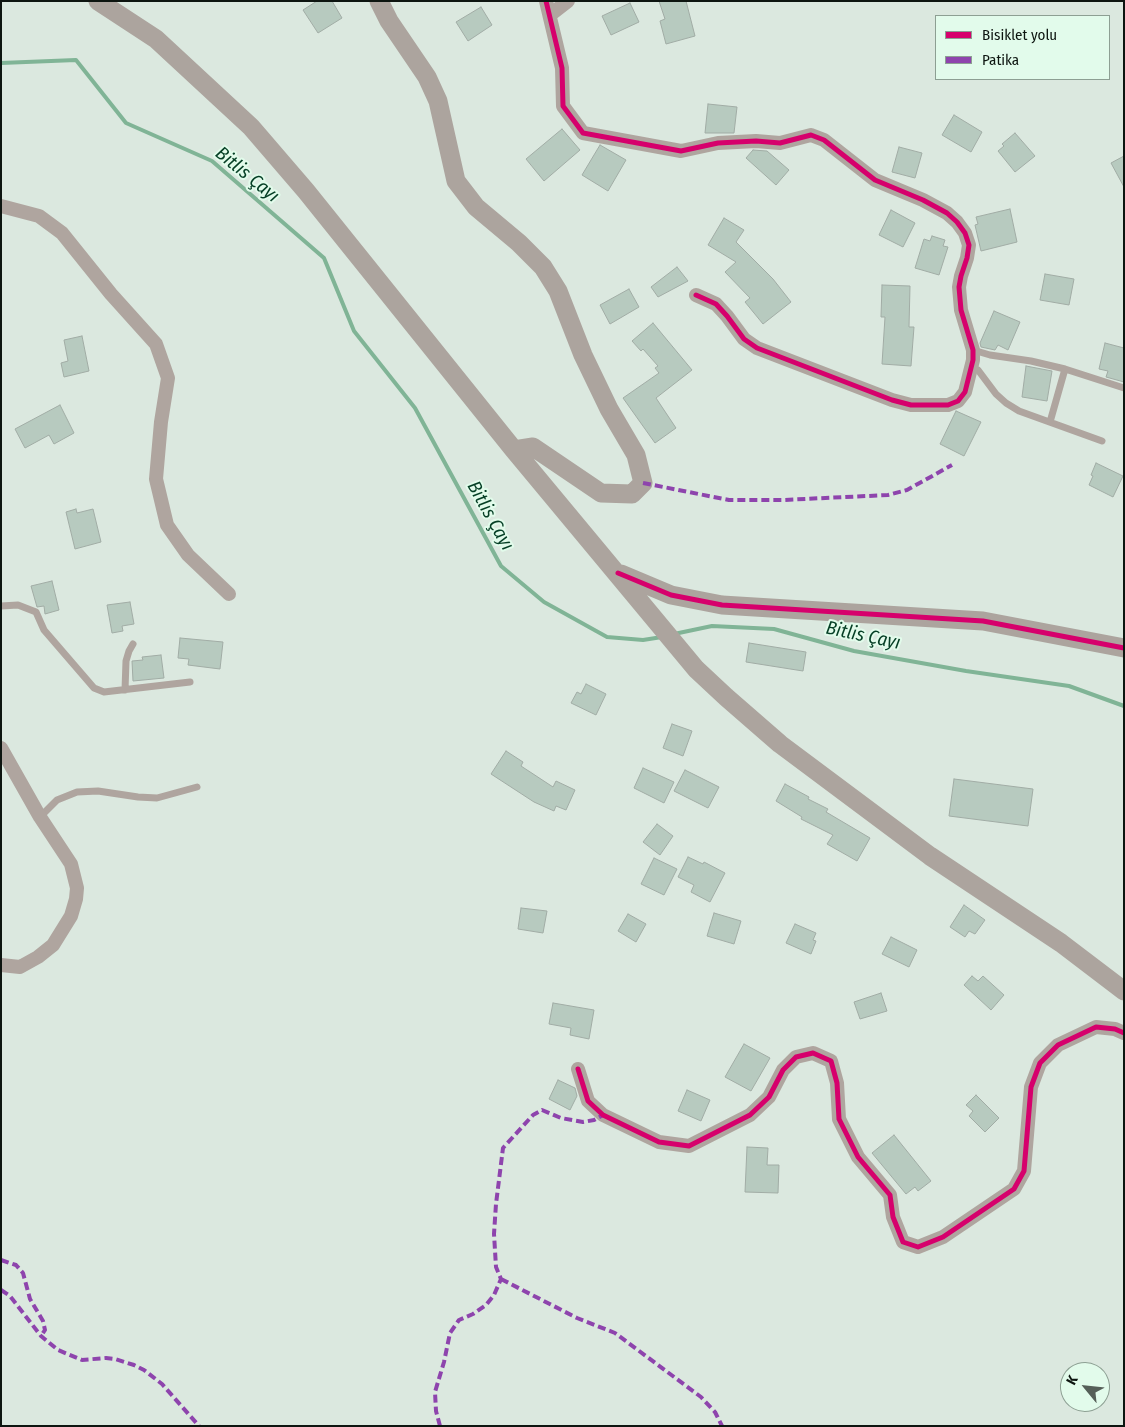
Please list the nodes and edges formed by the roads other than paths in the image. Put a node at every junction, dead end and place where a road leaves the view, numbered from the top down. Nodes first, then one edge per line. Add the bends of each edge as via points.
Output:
1 (98, 1) edge
2 (379, 1) edge
3 (568, 1) edge
4 (548, 8) edge
5 (1, 206) edge
6 (696, 295) dead end
7 (973, 350) junction
8 (971, 368) junction
9 (1066, 368) junction
10 (1124, 388) edge
11 (1050, 422) junction
12 (1102, 441) dead end
13 (514, 450) junction
14 (618, 573) junction
15 (229, 594) dead end
16 (1, 606) edge
17 (133, 644) dead end
18 (1124, 648) edge
19 (190, 682) dead end
20 (125, 690) junction
21 (1, 748) edge
22 (197, 787) dead end
23 (40, 817) junction
24 (1, 965) edge
25 (1124, 991) edge
26 (1124, 1033) edge
27 (578, 1069) dead end

1 - 13 main road via 156,40 251,128 306,191
2 - 13 main road via 427,77 438,101 456,181 476,207 543,267 558,292 609,409 636,454 643,483 632,494 601,494 533,447
3 - 4 street
4 - 7 street via 562,68 564,106 583,133 681,151 718,143 780,143 811,135 824,140 875,180 947,213 968,238 969,252 961,276 960,299
5 - 15 street via 39,216 62,233 156,344 168,378 156,478 167,525 188,555
6 - 8 street via 716,304 744,339 757,348 892,400 911,405 948,405 958,401 965,392
7 - 8 street
7 - 9 lane via 990,356
8 - 11 lane via 978,370 1006,403
9 - 10 lane
9 - 11 lane
11 - 12 lane
13 - 14 main road
14 - 18 main road via 671,595 722,605 983,622
14 - 25 main road via 696,668 780,744 930,856 1060,943
16 - 20 lane via 18,605 36,612 44,630 94,688 104,692
17 - 20 lane via 126,661
19 - 20 lane
21 - 23 street
22 - 23 lane via 157,798 98,791 77,792 58,800
23 - 24 street via 71,864 77,888 76,899 71,916 53,945 20,967
26 - 27 street via 1096,1027 1058,1045 1040,1063 1031,1087 1024,1171 1014,1189 943,1238 918,1247 904,1242 893,1217 890,1196 858,1158 839,1120 838,1083 831,1061 813,1053 796,1057 782,1070 768,1097 750,1115 689,1146 659,1142 603,1114 588,1101

